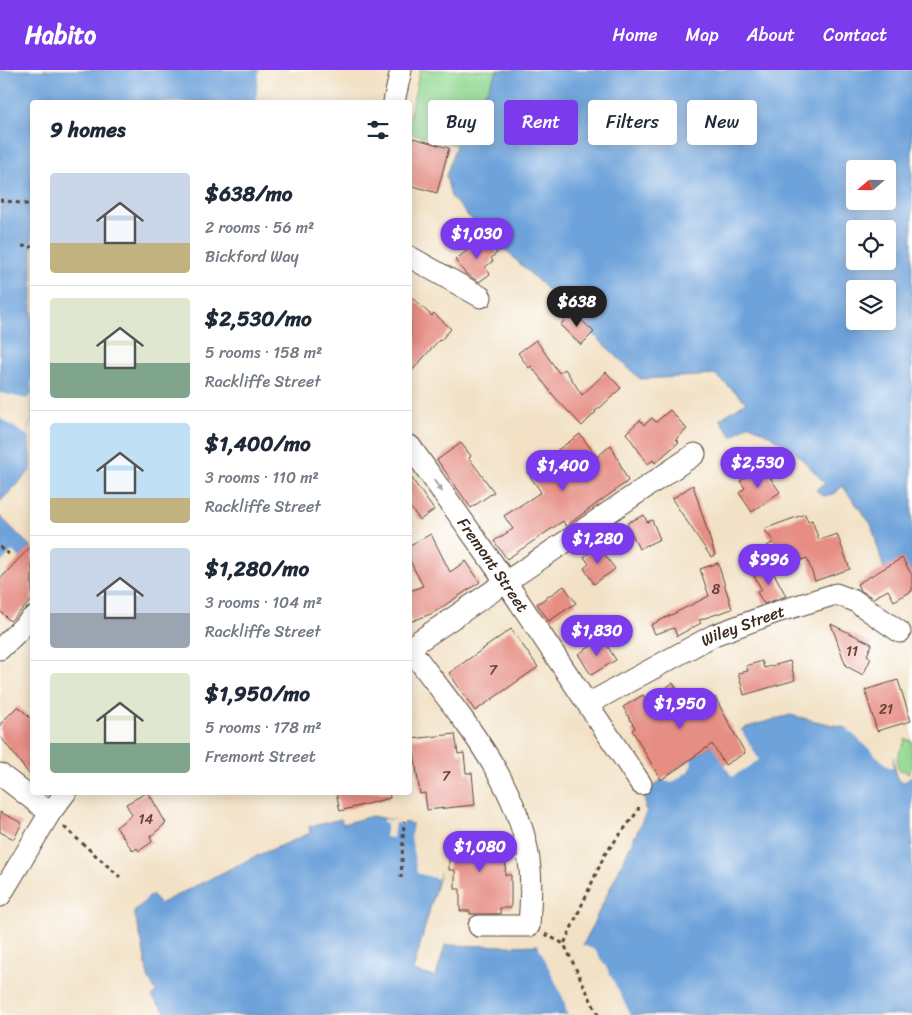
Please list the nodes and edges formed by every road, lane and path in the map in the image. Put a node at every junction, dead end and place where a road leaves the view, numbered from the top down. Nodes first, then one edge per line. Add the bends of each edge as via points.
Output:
1 (401, 70) edge
2 (394, 100) edge
3 (0, 200) edge
4 (30, 205) edge
5 (22, 246) dead end
6 (30, 248) edge
7 (412, 258) edge
8 (481, 297) dead end
9 (412, 449) edge
10 (695, 454) dead end
11 (0, 546) edge
12 (9, 554) dead end
13 (506, 582) junction
14 (30, 620) edge
15 (900, 632) dead end
16 (412, 647) edge
17 (0, 649) edge
18 (412, 651) edge
19 (588, 704) junction
20 (0, 774) edge
21 (641, 784) joint
22 (64, 795) edge
23 (50, 813) junction
24 (404, 821) dead end
25 (120, 877) dead end
26 (401, 878) dead end
27 (0, 896) edge
28 (480, 926) dead end
29 (598, 1015) edge

1 - 2 street
3 - 4 path
5 - 6 path
7 - 8 street
9 -> 13 street, Fremont Street
10 - 13 street
11 - 12 path
13 - 16 street
13 - 19 street, Fremont Street
14 - 17 street
15 - 19 street, Wiley Street via 855,601 836,594 714,635
18 - 28 street via 481,746 519,815 530,870 529,926
19 - 21 street, Fremont Street
20 - 23 street
21 - 29 path via 638,811 605,854 564,944
22 - 23 street
23 - 25 path
23 - 27 street
24 - 26 path

